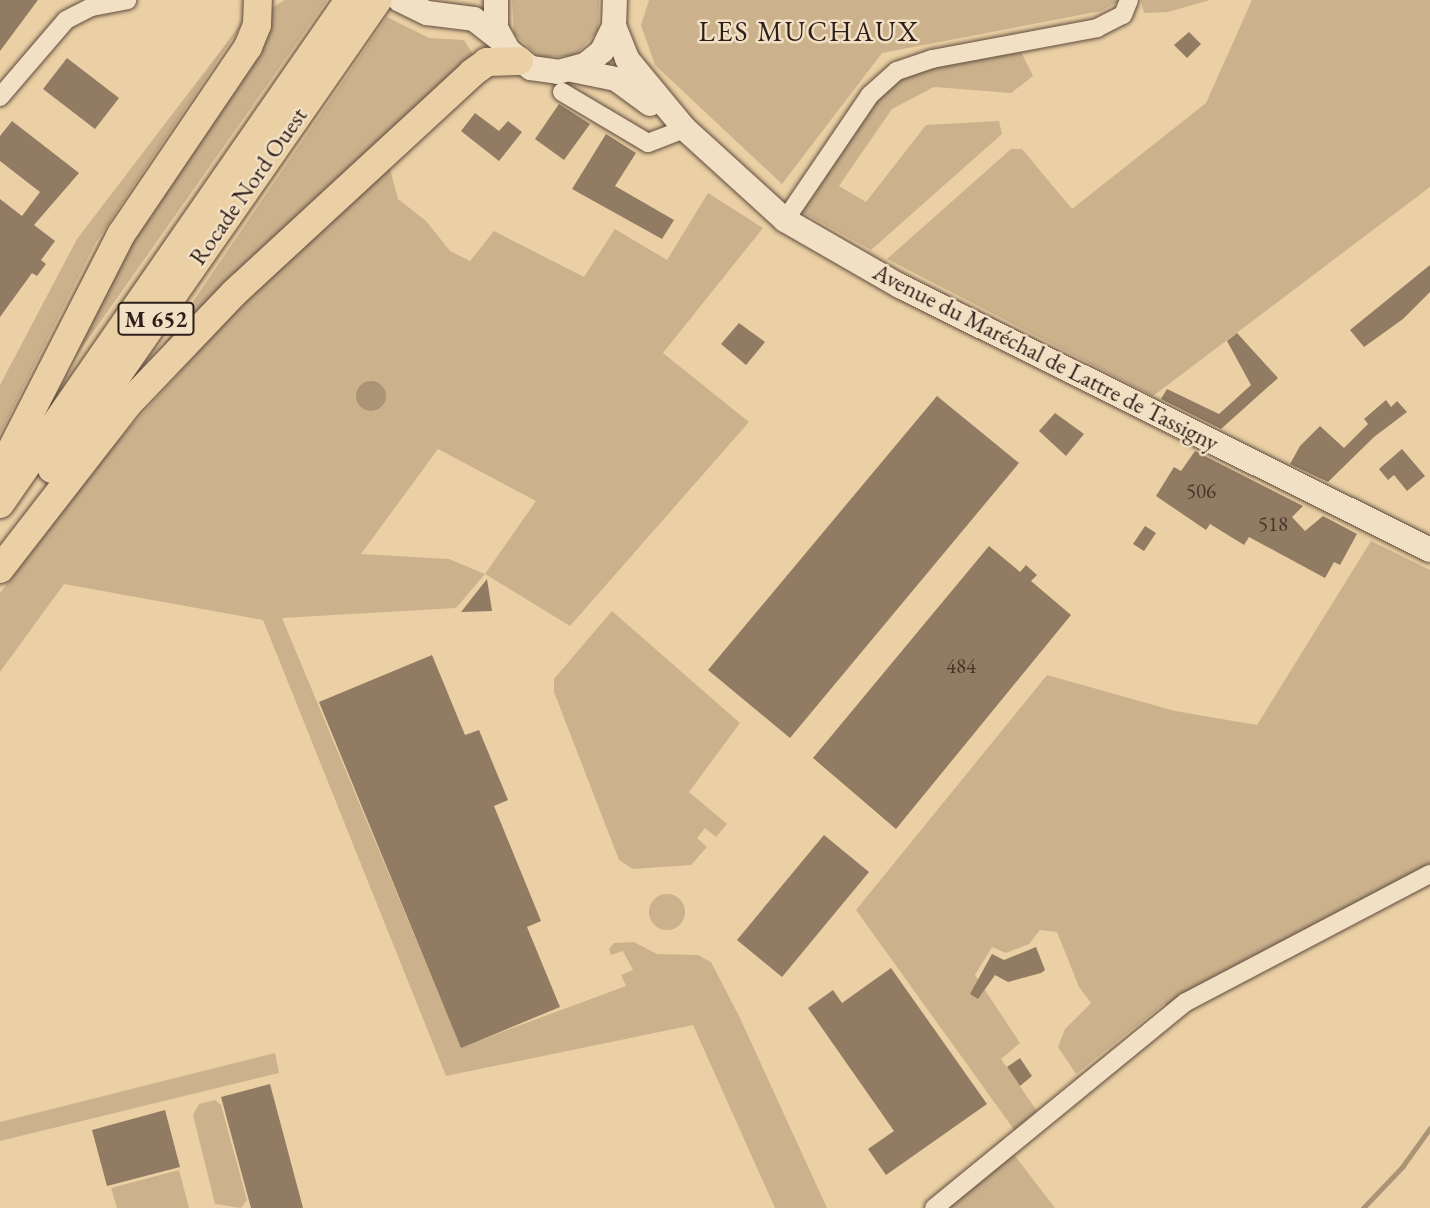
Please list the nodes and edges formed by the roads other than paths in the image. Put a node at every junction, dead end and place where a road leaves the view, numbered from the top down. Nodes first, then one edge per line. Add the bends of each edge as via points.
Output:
1 (127, 0) edge
2 (257, 0) edge
3 (349, 0) edge
4 (378, 0) edge
5 (400, 0) edge
6 (427, 0) edge
7 (467, 0) edge
8 (496, 0) edge
9 (1129, 0) edge
10 (615, 8) edge
11 (510, 50) junction
12 (567, 81) junction
13 (302, 88) junction
14 (0, 97) edge
15 (685, 129) junction
16 (785, 220) junction
17 (0, 472) edge
18 (0, 504) edge
19 (0, 546) edge
20 (1430, 551) edge
21 (0, 569) edge
22 (1430, 874) edge
23 (933, 1208) edge

1 - 14 street via 93,7 66,20
2 - 17 highway via 257,25 248,47 122,233
3 - 13 highway, Rocade Nord Ouest / M 652
4 - 13 highway, Rocade Nord Ouest / M 652
5 - 11 main road, Avenue du Maréchal de Lattre de Tassigny via 427,13 474,19
6 - 7 main road
8 - 11 main road
9 - 16 street via 1123,15 1097,28 932,59 897,71 870,95
10 - 12 main road, Avenue du Maréchal de Lattre de Tassigny via 597,56
10 - 15 main road, Avenue du Maréchal de Lattre de Tassigny via 627,59
11 - 12 main road, Avenue du Maréchal de Lattre de Tassigny
11 - 21 highway via 472,73 234,293 128,404
12 - 15 main road, Avenue du Maréchal de Lattre de Tassigny via 616,79
12 - 15 street via 649,143
13 - 18 highway, Rocade Nord Ouest / M 652
13 - 19 highway, Rocade Nord Ouest / M 652
15 - 16 main road, Avenue du Maréchal de Lattre de Tassigny
16 - 20 main road, Avenue du Maréchal de Lattre de Tassigny via 901,286
22 - 23 street via 1186,1002

